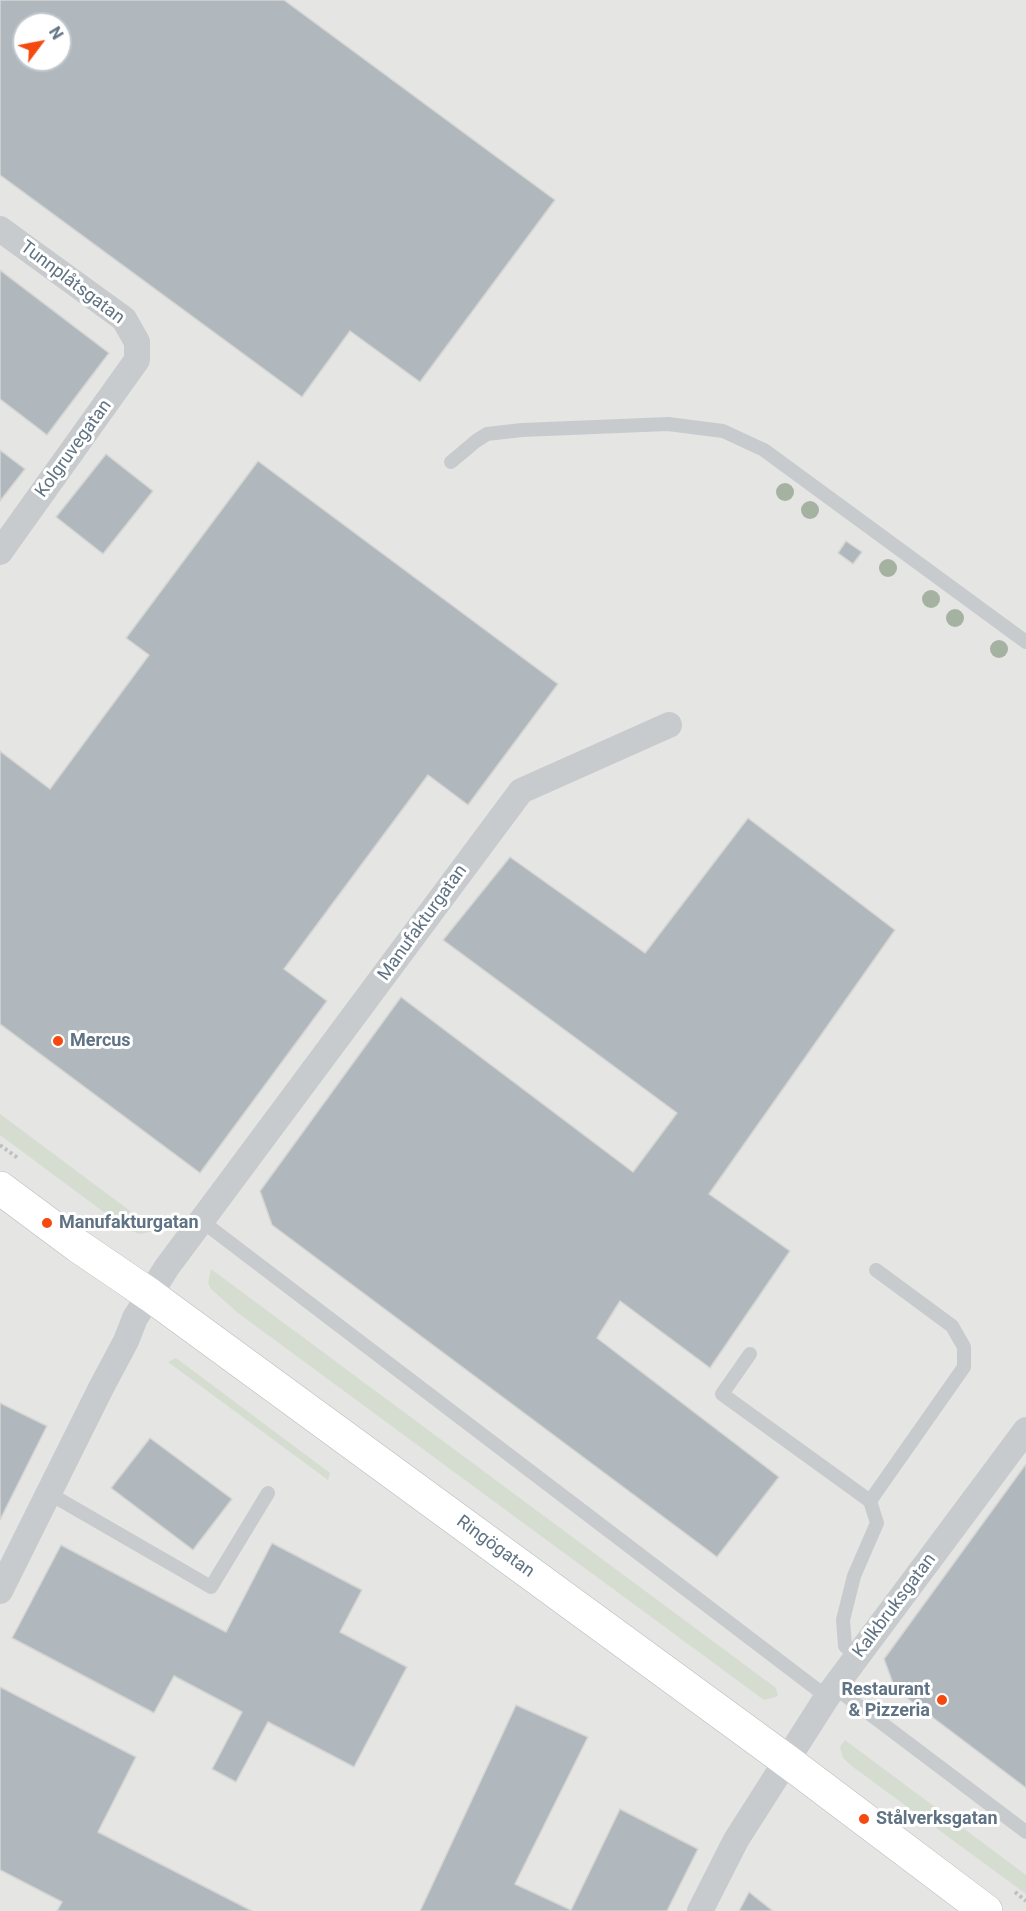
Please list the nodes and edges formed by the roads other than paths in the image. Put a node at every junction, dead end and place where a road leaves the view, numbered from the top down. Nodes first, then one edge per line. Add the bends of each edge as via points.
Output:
1 (0, 229) edge
2 (137, 342) joint
3 (451, 462) dead end
4 (0, 552) edge
5 (1026, 642) edge
6 (669, 725) dead end
7 (0, 1188) edge
8 (203, 1222) junction
9 (876, 1270) dead end
10 (150, 1295) junction
11 (750, 1353) dead end
12 (1026, 1430) edge
13 (268, 1493) dead end
14 (50, 1494) junction
15 (870, 1501) junction
16 (0, 1591) edge
17 (857, 1656) junction
18 (830, 1692) junction
19 (786, 1761) junction
20 (1026, 1832) edge
21 (700, 1911) edge
22 (986, 1911) edge

1 - 2 street, Tunnplåtsgatan via 124,319
2 - 4 street, Kolgruvegatan via 137,360
3 - 5 lane via 487,434 522,430 668,424 723,431 764,450
6 - 8 street, Manufakturgatan via 521,791
7 - 10 street, Ringögatan
8 - 10 street, Manufakturgatan
8 - 18 lane
9 - 15 lane via 952,1326 964,1347 964,1368
10 - 14 street, Manufakturgatan via 135,1318
10 - 19 street, Ringögatan
11 - 15 lane via 722,1394
12 - 17 street, Kalkbruksgatan
13 - 14 lane via 211,1587
14 - 16 street, Manufakturgatan
15 - 17 lane via 877,1523 854,1576 843,1620 845,1646
17 - 18 street, Kalkbruksgatan
18 - 19 street, Kalkbruksgatan
18 - 20 lane
19 - 21 street, Kalkbruksgatan via 736,1840
19 - 22 street, Ringögatan

